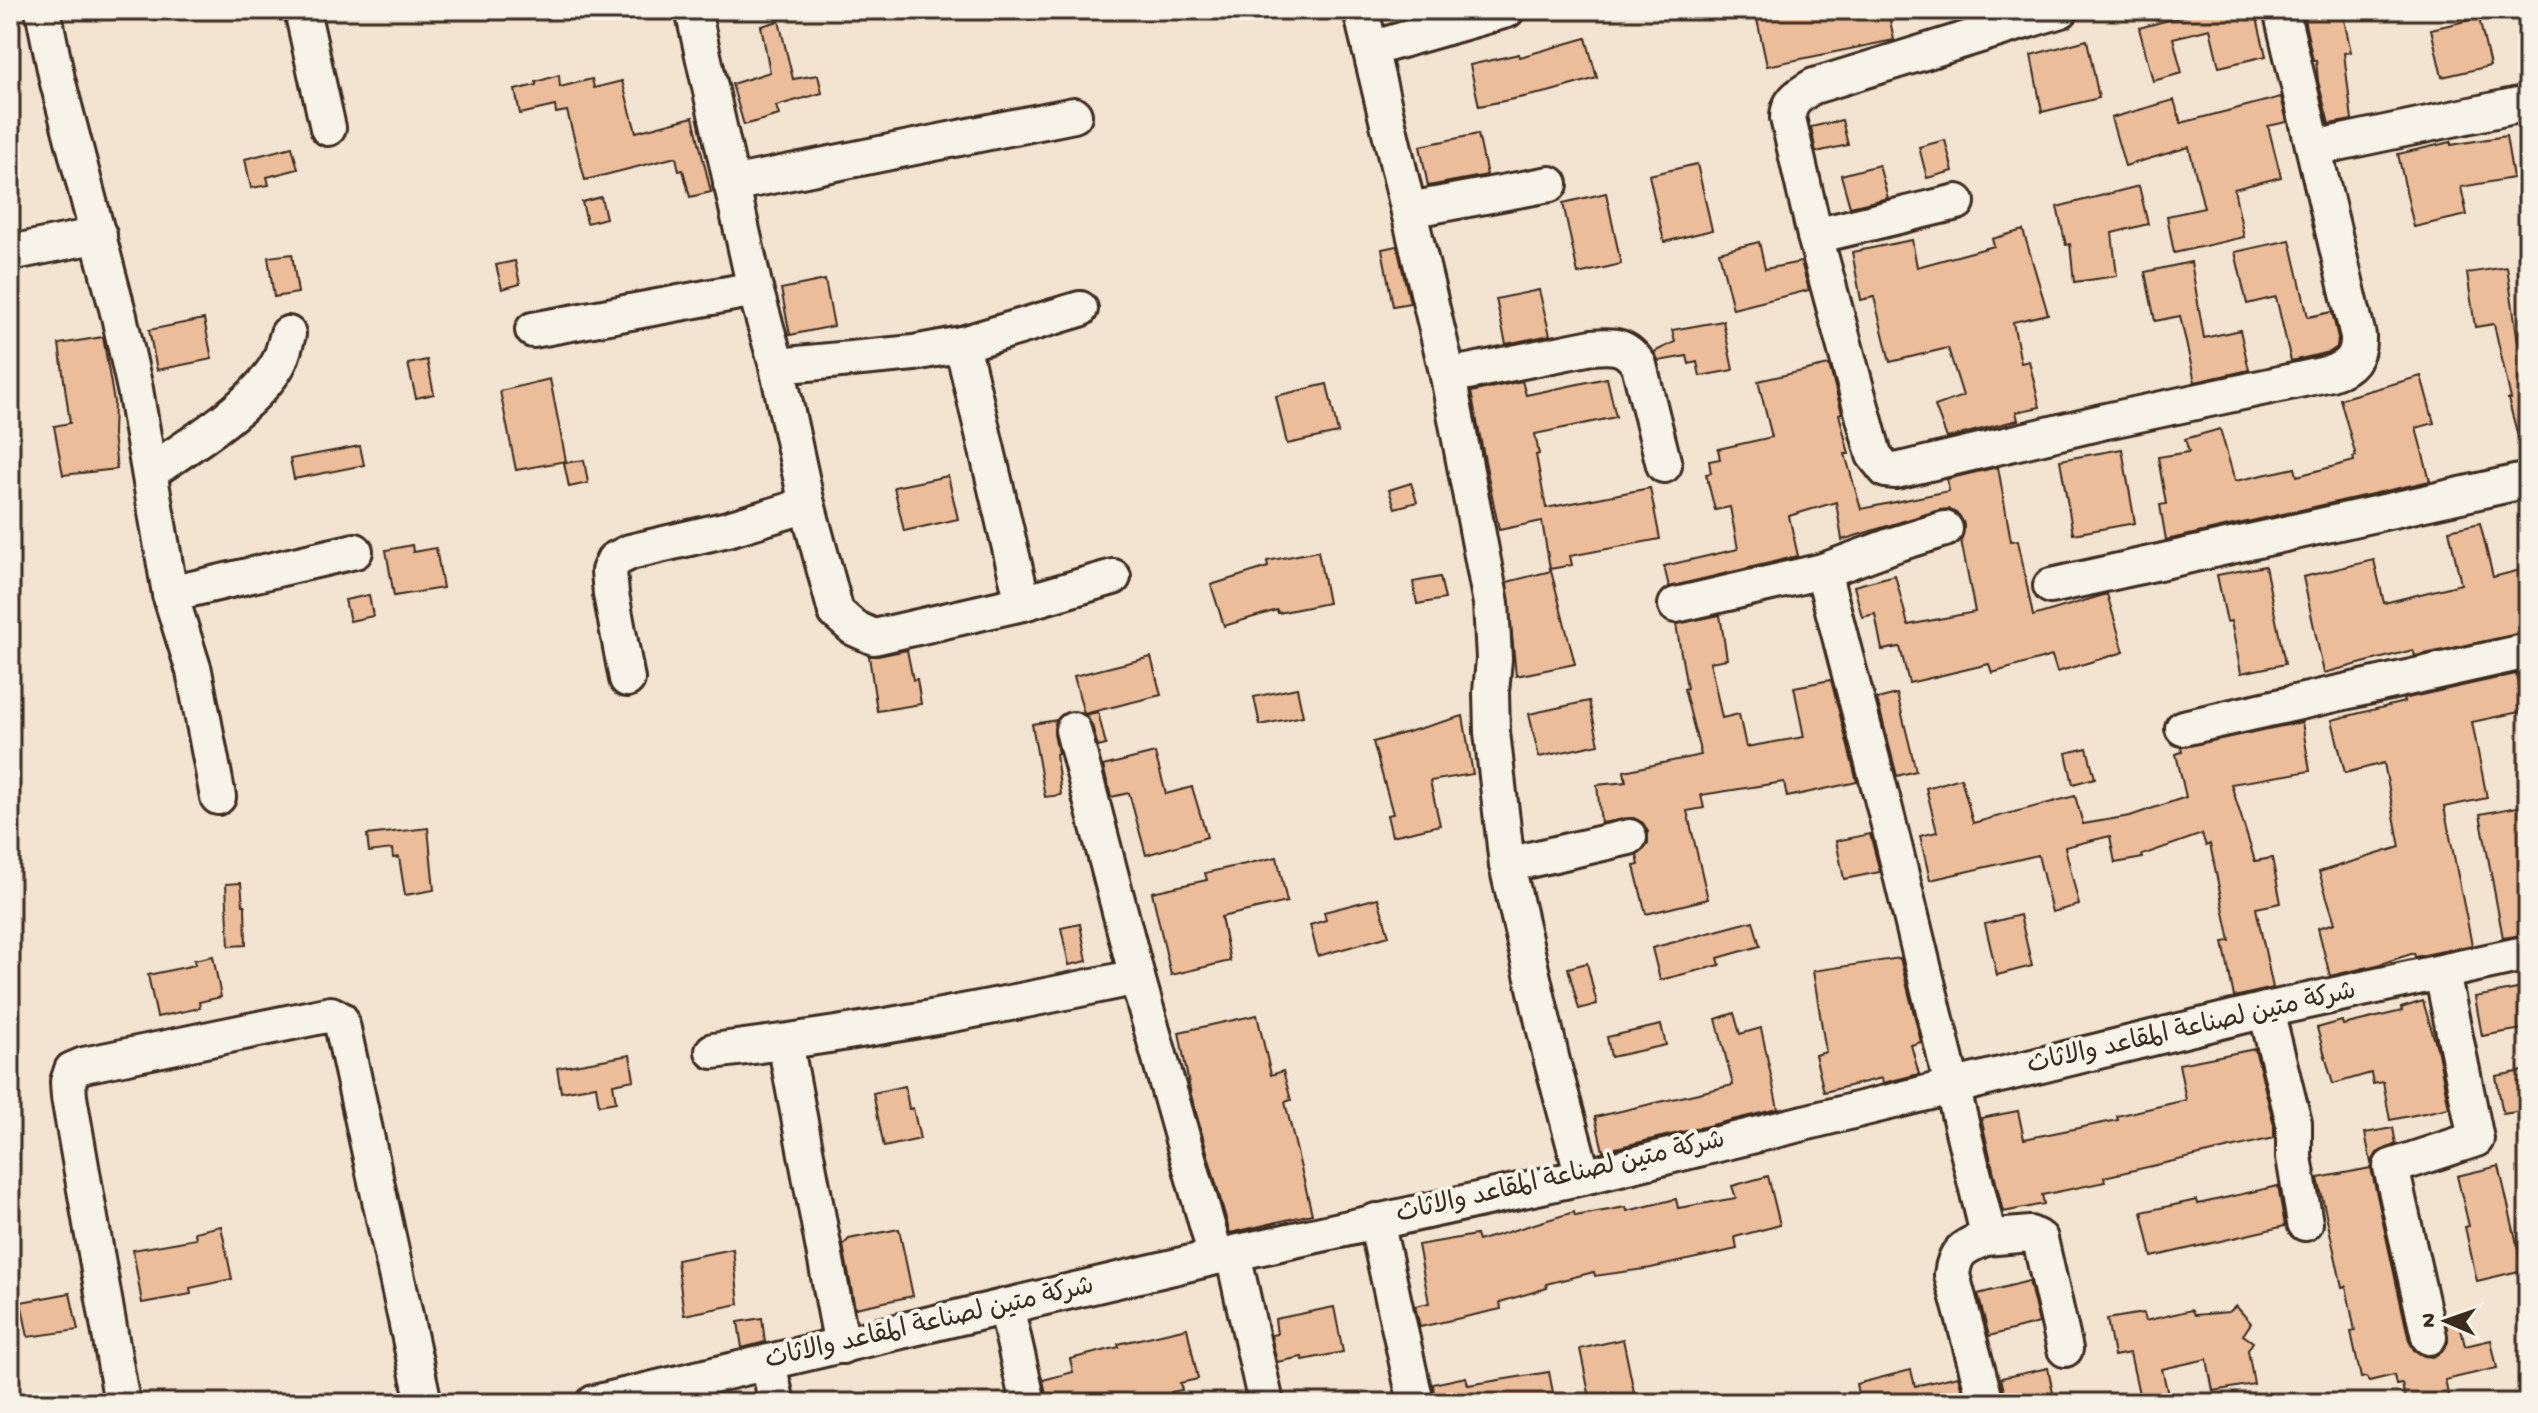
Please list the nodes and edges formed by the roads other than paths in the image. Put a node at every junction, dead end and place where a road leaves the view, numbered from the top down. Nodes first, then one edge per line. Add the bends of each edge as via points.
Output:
1 (43, 10) edge
2 (302, 10) edge
3 (693, 10) edge
4 (1361, 10) edge
5 (1507, 10) edge
6 (2061, 10) edge
7 (2281, 10) edge
8 (1370, 49) junction
9 (2528, 103) edge
10 (1074, 115) dead end
11 (328, 128) dead end
12 (2314, 148) junction
13 (731, 184) junction
14 (1550, 184) dead end
15 (1957, 202) dead end
16 (1409, 210) junction
17 (99, 235) junction
18 (1815, 236) junction
19 (10, 253) edge
20 (755, 289) junction
21 (1080, 309) dead end
22 (533, 330) dead end
23 (288, 334) dead end
24 (962, 344) junction
25 (777, 366) junction
26 (1448, 376) junction
27 (1664, 465) dead end
28 (150, 472) junction
29 (2528, 480) edge
30 (806, 500) junction
31 (1945, 529) dead end
32 (355, 551) dead end
33 (1823, 571) junction
34 (1113, 577) dead end
35 (2051, 586) dead end
36 (170, 594) junction
37 (1023, 603) junction
38 (1676, 605) dead end
39 (2528, 651) edge
40 (627, 679) dead end
41 (2183, 728) dead end
42 (1073, 730) dead end
43 (218, 797) dead end
44 (1629, 837) dead end
45 (1507, 865) junction
46 (2528, 953) edge
47 (2442, 973) junction
48 (1137, 977) junction
49 (2266, 1010) junction
50 (785, 1042) junction
51 (713, 1051) dead end
52 (1952, 1087) junction
53 (1583, 1177) junction
54 (1376, 1221) junction
55 (2305, 1223) dead end
56 (1985, 1238) junction
57 (1224, 1255) junction
58 (1006, 1306) junction
59 (2429, 1337) dead end
60 (842, 1346) junction
61 (2065, 1349) dead end
62 (768, 1364) junction
63 (122, 1403) edge
64 (424, 1403) edge
65 (594, 1403) edge
66 (777, 1403) edge
67 (1028, 1403) edge
68 (1266, 1403) edge
69 (1416, 1403) edge
70 (1986, 1403) edge

1 - 17 street
2 - 11 street
3 - 13 street
4 - 8 street
5 - 8 street
6 - 18 street via 1814,86 1794,100 1788,118
7 - 12 street
8 - 16 street
9 - 12 street
10 - 13 street
12 - 18 street via 2358,336 2359,348 2345,368 1896,471 1886,470 1874,455
13 - 20 street
14 - 16 street
15 - 18 street
16 - 26 street
17 - 19 street
17 - 28 street
20 - 22 street
20 - 25 street
21 - 24 street
23 - 28 street via 279,362 262,385
24 - 25 street
24 - 37 street
25 - 30 street
26 - 27 street via 1613,346 1631,354 1639,365
26 - 45 street via 1491,603 1492,732
28 - 36 street
29 - 35 street
30 - 37 street via 836,612 854,628 874,637
30 - 40 street via 791,510 614,560 609,571 611,594
31 - 33 street
32 - 36 street
33 - 38 street
33 - 52 street
34 - 37 street
36 - 43 street via 194,671
39 - 41 street
42 - 48 street
44 - 45 street
45 - 53 street
46 - 47 street, شركة متين لصناعة المقاعد والاثاث
47 - 49 street, شركة متين لصناعة المقاعد والاثاث
47 - 59 street via 2476,1139 2391,1167
48 - 50 street via 986,1009
48 - 57 street
49 - 52 street, شركة متين لصناعة المقاعد والاثاث
49 - 55 street via 2294,1123
50 - 51 street
50 - 60 street
52 - 53 street, شركة متين لصناعة المقاعد والاثاث
52 - 56 street
53 - 54 street, شركة متين لصناعة المقاعد والاثاث
54 - 57 street, شركة متين لصناعة المقاعد والاثاث
54 - 69 street
56 - 61 street via 2030,1234 2040,1239
56 - 70 street via 1954,1258 1952,1275
57 - 58 street, شركة متين لصناعة المقاعد والاثاث
57 - 68 street
58 - 60 street, شركة متين لصناعة المقاعد والاثاث
58 - 67 street
60 - 62 street, شركة متين لصناعة المقاعد والاثاث
62 - 65 street, شركة متين لصناعة المقاعد والاثاث
62 - 66 street
63 - 64 street via 69,1097 72,1070 331,1014 343,1029

